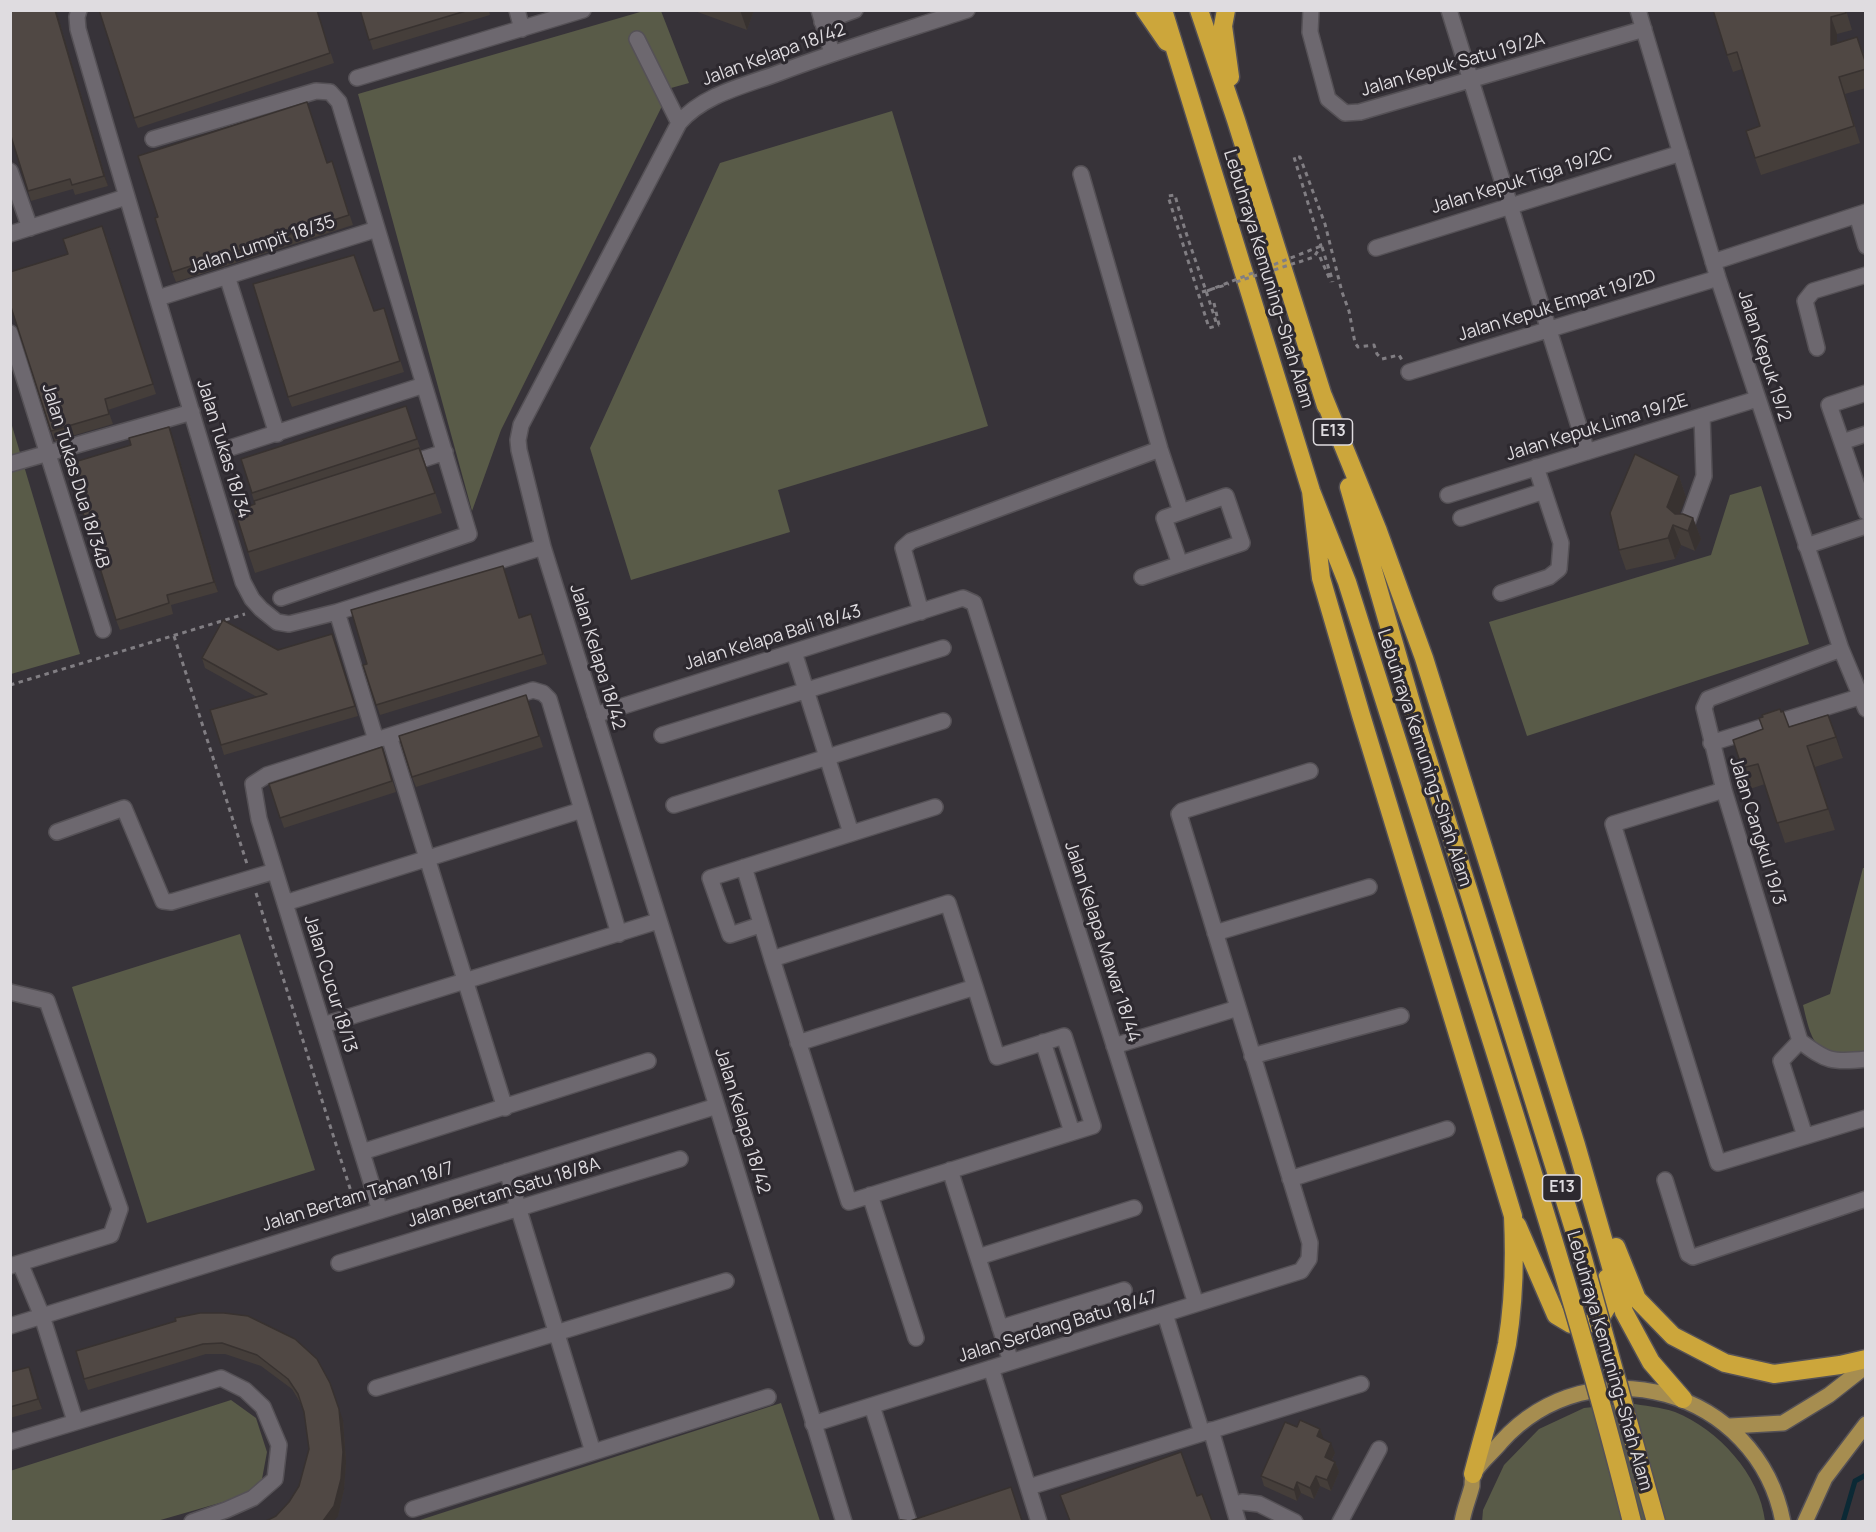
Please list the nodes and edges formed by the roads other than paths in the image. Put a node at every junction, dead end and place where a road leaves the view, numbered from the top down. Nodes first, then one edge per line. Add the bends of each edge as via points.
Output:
1 (79, 10) edge
2 (517, 10) edge
3 (583, 10) edge
4 (855, 10) edge
5 (966, 10) edge
6 (1145, 10) edge
7 (1163, 10) edge
8 (1199, 10) edge
9 (1226, 10) edge
10 (1311, 10) edge
11 (1449, 10) edge
12 (1638, 10) edge
13 (821, 16) edge
14 (522, 29) junction
15 (1644, 29) junction
16 (637, 39) dead end
17 (832, 53) junction
18 (1177, 56) junction
19 (357, 78) dead end
20 (1472, 81) junction
21 (1236, 120) junction
22 (679, 123) junction
23 (153, 139) dead end
24 (1681, 153) junction
25 (10, 171) edge
26 (1081, 174) dead end
27 (126, 197) junction
28 (1510, 205) junction
29 (1861, 213) edge
30 (30, 228) junction
31 (377, 228) junction
32 (10, 234) edge
33 (1866, 246) edge
34 (1376, 248) dead end
35 (1713, 262) junction
36 (1866, 275) edge
37 (227, 276) junction
38 (1718, 278) junction
39 (158, 298) junction
40 (1548, 329) junction
41 (10, 333) edge
42 (1817, 348) dead end
43 (1409, 372) road end
44 (424, 385) junction
45 (1866, 393) edge
46 (1323, 396) junction
47 (1757, 399) junction
48 (192, 412) junction
49 (1702, 416) junction
50 (277, 434) junction
51 (1866, 434) edge
52 (1842, 442) junction
53 (230, 448) dead end
54 (1160, 449) junction
55 (445, 452) junction
56 (1587, 452) junction
57 (48, 453) junction
58 (10, 464) edge
59 (1536, 467) junction
60 (390, 470) edge
61 (1311, 491) junction
62 (1544, 491) junction
63 (1448, 495) dead end
64 (1181, 512) junction
65 (1866, 512) edge
66 (1461, 518) dead end
67 (1686, 526) edge
68 (1866, 526) edge
69 (1806, 546) junction
70 (543, 547) junction
71 (1180, 564) junction
72 (1142, 577) dead end
73 (1501, 593) dead end
74 (281, 598) dead end
75 (963, 598) joint
76 (337, 612) junction
77 (921, 612) junction
78 (103, 630) dead end
79 (943, 648) dead end
80 (1841, 649) junction
81 (794, 652) junction
82 (806, 691) junction
83 (1862, 703) edge
84 (595, 715) junction
85 (943, 722) dead end
86 (662, 735) dead end
87 (383, 738) junction
88 (1711, 743) junction
89 (827, 758) junction
90 (1310, 771) dead end
91 (1724, 790) junction
92 (674, 805) dead end
93 (935, 807) dead end
94 (582, 810) junction
95 (57, 832) dead end
96 (851, 833) junction
97 (427, 858) junction
98 (744, 867) junction
99 (275, 871) junction
100 (1369, 887) dead end
101 (285, 903) junction
102 (658, 921) junction
103 (760, 925) junction
104 (1215, 933) junction
105 (619, 934) junction
106 (772, 959) junction
107 (466, 981) junction
108 (975, 987) junction
109 (10, 992) edge
110 (1238, 1008) junction
111 (1401, 1016) dead end
112 (323, 1025) junction
113 (1800, 1041) junction
114 (1043, 1042) junction
115 (798, 1043) junction
116 (1114, 1046) junction
117 (1252, 1056) junction
118 (1866, 1059) edge
119 (648, 1061) dead end
120 (717, 1106) junction
121 (506, 1108) junction
122 (1866, 1118) edge
123 (1447, 1129) dead end
124 (1072, 1132) junction
125 (1805, 1136) junction
126 (1576, 1145) junction
127 (362, 1152) junction
128 (680, 1160) dead end
129 (950, 1170) junction
130 (507, 1171) junction
131 (1290, 1179) junction
132 (1665, 1179) dead end
133 (870, 1195) junction
134 (1866, 1199) edge
135 (520, 1208) junction
136 (1134, 1208) dead end
137 (380, 1211) junction
138 (1514, 1216) junction
139 (1606, 1249) junction
140 (978, 1257) junction
141 (339, 1263) dead end
142 (15, 1265) edge
143 (726, 1281) dead end
144 (1124, 1290) dead end
145 (1196, 1304) junction
146 (1165, 1314) junction
147 (42, 1316) junction
148 (10, 1326) edge
149 (1000, 1328) junction
150 (557, 1333) junction
151 (915, 1338) dead end
152 (1866, 1359) edge
153 (1011, 1362) junction
154 (1866, 1366) edge
155 (991, 1368) junction
156 (1361, 1384) dead end
157 (376, 1388) dead end
158 (768, 1397) dead end
159 (1683, 1399) junction
160 (872, 1406) junction
161 (75, 1421) junction
162 (813, 1424) junction
163 (1866, 1424) edge
164 (1730, 1426) junction
165 (1207, 1432) junction
166 (10, 1442) edge
167 (1379, 1449) dead end
168 (593, 1452) junction
169 (1473, 1474) junction
170 (1024, 1486) junction
171 (1242, 1502) dead end
172 (413, 1509) dead end
173 (228, 1516) edge
174 (914, 1520) edge
175 (192, 1521) edge
176 (844, 1521) edge
177 (1040, 1521) edge
178 (1238, 1521) edge
179 (1295, 1521) edge
180 (1340, 1521) edge
181 (1462, 1521) edge
182 (1632, 1521) edge
183 (1656, 1521) edge
184 (1783, 1521) edge
185 (1805, 1521) edge

1 - 27 street, Jalan Tukas 18/34 via 78,29
2 - 14 street
3 - 14 street
4 - 13 street
5 - 17 street, Jalan Kelapa 18/42
6 - 18 highway
7 - 18 highway, Lebuhraya Kemuning–Shah Alam / E13
8 - 21 highway, Lebuhraya Kemuning–Shah Alam / E13
9 - 21 highway via 1223,26
10 - 20 street, Jalan Kepuk Satu 19/2A via 1310,32 1328,99 1345,113
11 - 20 street
12 - 15 street, Jalan Kepuk 19/2
13 - 17 street
14 - 19 street
15 - 20 street, Jalan Kepuk Satu 19/2A
15 - 24 street, Jalan Kepuk 19/2
16 - 22 street
17 - 22 street, Jalan Kelapa 18/42 via 709,100 689,111
18 - 61 highway, Lebuhraya Kemuning–Shah Alam / E13
20 - 28 street
21 - 46 highway, Lebuhraya Kemuning–Shah Alam / E13
22 - 70 street, Jalan Kelapa 18/42 via 521,425 519,450
23 - 31 street via 316,91 330,92 339,102
24 - 28 street, Jalan Kepuk Tiga 19/2C
24 - 35 street, Jalan Kepuk 19/2
25 - 30 street
26 - 54 street
27 - 30 street
27 - 39 street, Jalan Tukas 18/34
28 - 34 street, Jalan Kepuk Tiga 19/2C
28 - 40 street
29 - 33 street
29 - 35 street
30 - 32 street
31 - 37 street, Jalan Lumpit 18/35
31 - 44 street
35 - 38 street, Jalan Kepuk 19/2
36 - 42 street via 1813,291 1805,301
37 - 39 street, Jalan Lumpit 18/35
37 - 50 street
38 - 40 street, Jalan Kepuk Empat 19/2D
38 - 47 street, Jalan Kepuk 19/2
39 - 48 street, Jalan Tukas 18/34
40 - 43 street, Jalan Kepuk Empat 19/2D
40 - 56 street
41 - 57 street, Jalan Tukas Dua 18/34B
44 - 50 street
44 - 55 street
45 - 52 street via 1829,405
46 - 126 highway via 1424,658
46 - 183 highway, Lebuhraya Kemuning–Shah Alam / E13, bridge via 1420,734 1582,1255
47 - 49 street, Jalan Kepuk Lima 19/2E
47 - 69 street, Jalan Kepuk 19/2
48 - 57 street
48 - 76 street, Jalan Tukas 18/34 via 230,521 243,582 252,599 283,624
49 - 56 street, Jalan Kepuk Lima 19/2E
49 - 67 street via 1704,476
50 - 53 street
51 - 52 street
52 - 65 street
54 - 64 street
54 - 77 street via 911,541 903,548
55 - 60 street
55 - 74 street via 469,534
56 - 59 street, Jalan Kepuk Lima 19/2E
57 - 58 street
57 - 78 street, Jalan Tukas Dua 18/34B
59 - 62 street
59 - 63 street, Jalan Kepuk Lima 19/2E
61 - 138 highway via 1322,578
61 - 182 highway, Lebuhraya Kemuning–Shah Alam / E13, bridge via 1347,582 1452,914 1564,1276
62 - 66 street
62 - 73 street via 1561,543 1559,569 1549,577
64 - 71 street via 1164,518
64 - 71 street via 1226,496 1242,543
68 - 69 street
69 - 80 street, Jalan Kepuk 19/2
70 - 76 street, Jalan Tukas 18/34
70 - 84 street, Jalan Kelapa 18/42
71 - 72 street
75 - 77 street, Jalan Kelapa Bali 18/43
75 - 116 street, Jalan Kelapa Mawar 18/44 via 974,603
76 - 87 street
77 - 81 street, Jalan Kelapa Bali 18/43
79 - 82 street
80 - 83 street, Jalan Kepuk 19/2
80 - 88 street, Jalan Cangkul 19/3 via 1708,699 1704,708
81 - 82 street
81 - 84 street, Jalan Kelapa Bali 18/43
82 - 86 street
82 - 89 street
83 - 88 street
84 - 102 street, Jalan Kelapa 18/42
85 - 89 street
87 - 94 street via 533,690 543,693 549,699
87 - 97 street
87 - 99 street, Jalan Cucur 18/13 via 267,775 252,784
88 - 91 street, Jalan Cangkul 19/3
89 - 92 street
89 - 96 street
90 - 104 street via 1179,814
91 - 113 street, Jalan Cangkul 19/3
91 - 125 street via 1612,824 1718,1163
93 - 96 street
94 - 97 street
94 - 105 street
95 - 99 street via 124,808 163,901 171,902
96 - 98 street
97 - 101 street
97 - 107 street
98 - 103 street
98 - 103 street via 710,878 730,934
99 - 101 street, Jalan Cucur 18/13
100 - 104 street
101 - 112 street, Jalan Cucur 18/13
102 - 105 street
102 - 120 street, Jalan Kelapa 18/42
103 - 106 street
104 - 110 street
105 - 107 street
106 - 108 street via 948,903
106 - 115 street
107 - 112 street
107 - 121 street
108 - 114 street via 997,1057
108 - 115 street
109 - 142 street via 47,1001 120,1209 111,1234
110 - 116 street
110 - 117 street
111 - 117 street
112 - 127 street, Jalan Cucur 18/13
113 - 118 street via 1820,1056 1839,1062
113 - 125 street via 1781,1061
114 - 124 street
114 - 124 street via 1064,1036 1093,1126
115 - 133 street via 849,1202
116 - 145 street, Jalan Kelapa Mawar 18/44
117 - 131 street
119 - 121 street
120 - 130 street, Jalan Bertam Tahan 18/7
120 - 162 street, Jalan Kelapa 18/42
121 - 127 street
122 - 125 street
123 - 131 street
124 - 129 street
126 - 139 highway
126 - 152 highway via 1637,1299 1673,1336 1725,1363 1774,1374
127 - 137 street, Jalan Cucur 18/13
128 - 135 street, Jalan Bertam Satu 18/8A
129 - 133 street
129 - 140 street
130 - 135 street
130 - 137 street, Jalan Bertam Tahan 18/7
131 - 145 street, Jalan Serdang Batu 18/47 via 1310,1243 1309,1259 1301,1271
132 - 134 street via 1688,1254 1693,1257
133 - 151 street
135 - 141 street, Jalan Bertam Satu 18/8A
135 - 150 street
136 - 140 street
137 - 147 street, Jalan Bertam Tahan 18/7
138 - 139 highway via 1556,1315 1571,1324 1594,1322 1608,1305
138 - 169 highway via 1507,1344
139 - 159 highway via 1624,1312 1651,1362
140 - 149 street
142 - 147 street
143 - 150 street
144 - 149 street
145 - 146 street, Jalan Serdang Batu 18/47
146 - 153 street, Jalan Serdang Batu 18/47
146 - 165 street
147 - 148 street, Jalan Bertam Tahan 18/7
147 - 161 street
149 - 153 street
150 - 157 street
150 - 168 street
153 - 155 street, Jalan Serdang Batu 18/47
154 - 164 main road via 1783,1423
155 - 160 street, Jalan Serdang Batu 18/47
155 - 170 street
156 - 165 street
158 - 168 street
159 - 164 main road
159 - 169 main road via 1629,1388 1596,1389 1553,1402 1516,1426
160 - 162 street, Jalan Serdang Batu 18/47
160 - 174 street
161 - 166 street
161 - 173 street via 221,1378 245,1390 263,1407 279,1445 275,1479
162 - 176 street, Jalan Kelapa 18/42
163 - 185 main road via 1825,1478
164 - 184 main road via 1768,1475
165 - 170 street
165 - 178 street
167 - 180 street
168 - 172 street
169 - 181 main road
170 - 177 street
171 - 179 street via 1259,1504
173 - 175 street

